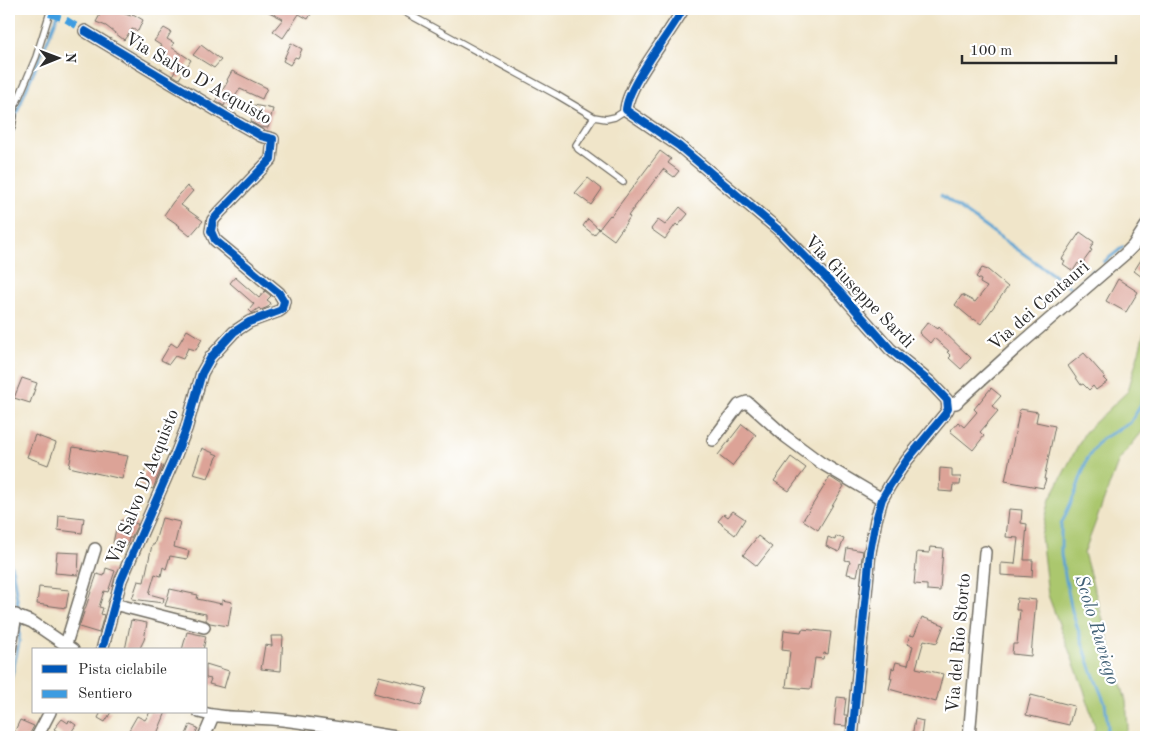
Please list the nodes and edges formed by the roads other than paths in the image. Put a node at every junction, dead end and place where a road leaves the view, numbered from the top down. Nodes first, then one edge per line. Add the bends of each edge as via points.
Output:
1 (50, 9) edge
2 (399, 9) edge
3 (684, 9) edge
4 (85, 31) dead end
5 (626, 110) junction
6 (594, 117) junction
7 (10, 120) edge
8 (623, 182) dead end
9 (1146, 226) edge
10 (948, 404) junction
11 (713, 440) dead end
12 (882, 499) junction
13 (95, 550) dead end
14 (985, 552) dead end
15 (9, 603) edge
16 (114, 604) junction
17 (12, 614) edge
18 (204, 628) dead end
19 (69, 647) edge
20 (103, 648) edge
21 (9, 656) edge
22 (49, 714) edge
23 (206, 714) edge
24 (213, 716) junction
25 (37, 737) edge
26 (204, 737) edge
27 (395, 737) edge
28 (852, 737) edge
29 (969, 737) edge

1 - 7 lane via 36,57
2 - 6 lane
3 - 5 street via 642,72 626,102
4 - 16 street, Via Salvo D'Acquisto via 238,123 273,139 271,159 213,220 211,231 215,240 279,293 284,301 279,311 249,322 234,332 211,357 202,373 186,429 121,580
5 - 6 lane via 606,119
5 - 10 street, Via Giuseppe Sardi via 679,146 781,232 838,290 878,338 939,390
6 - 8 lane via 576,145
9 - 10 street, Via dei Centauri via 1125,254 956,403
10 - 12 street via 945,414 902,466
11 - 12 street via 738,404 747,402 821,463
12 - 28 street via 870,552
13 - 19 street
14 - 29 street, Via del Rio Storto
15 - 17 street
16 - 18 street
16 - 20 street, Via Salvo D'Acquisto
17 - 19 street via 32,622
17 - 21 street
22 - 25 street
23 - 24 street
24 - 26 street
24 - 27 street via 329,725

